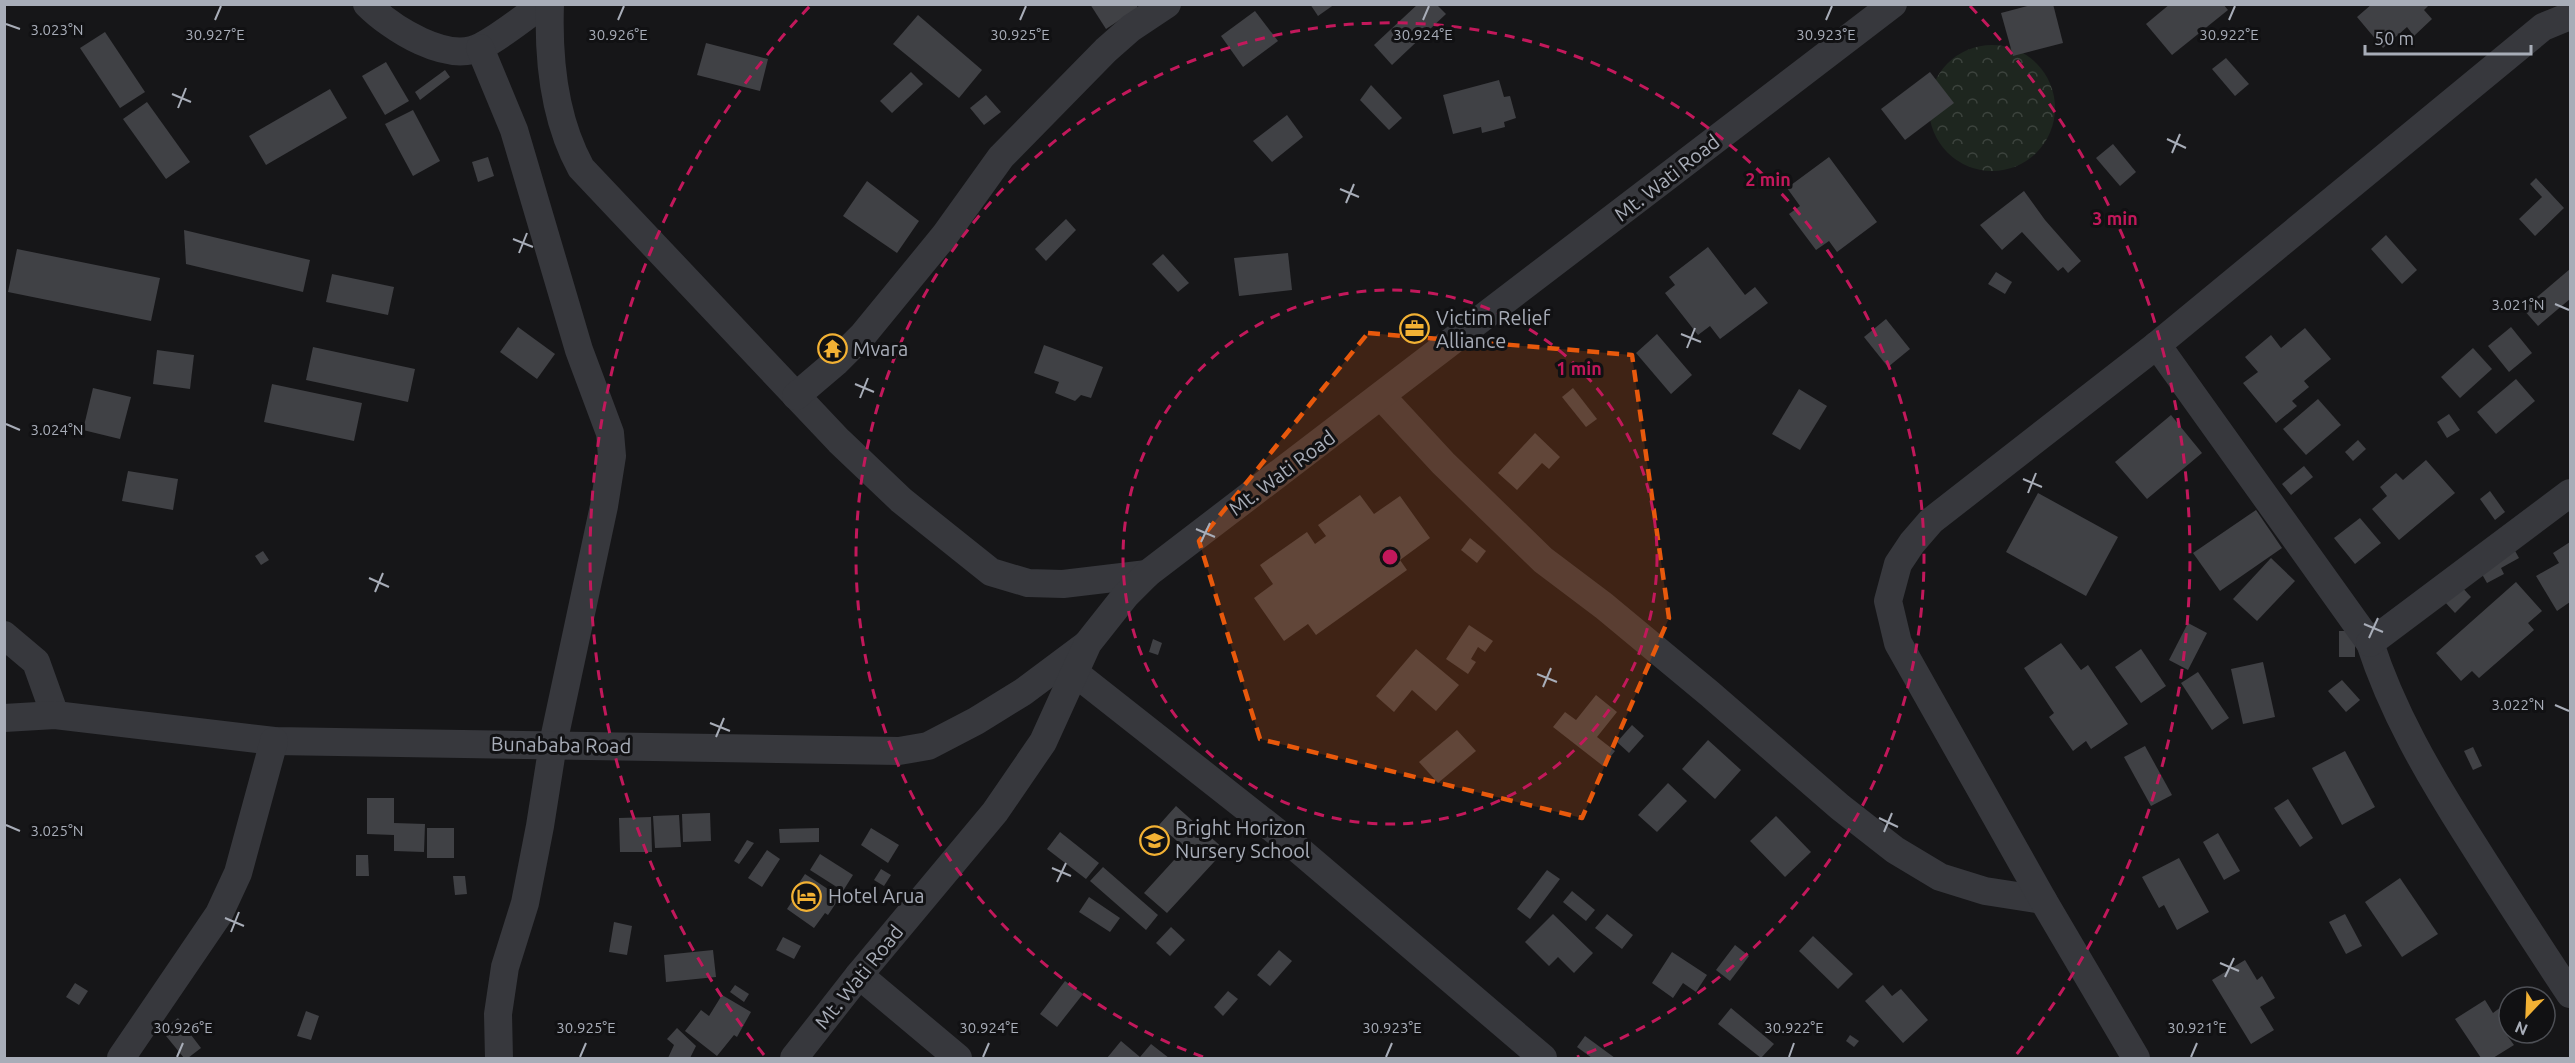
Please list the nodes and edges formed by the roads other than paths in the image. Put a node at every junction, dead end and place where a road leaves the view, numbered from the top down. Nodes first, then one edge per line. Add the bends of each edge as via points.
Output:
1 (367, 4) edge
2 (543, 4) edge
3 (550, 4) edge
4 (1167, 4) edge
5 (1893, 4) edge
6 (2571, 16) edge
7 (480, 48) junction
8 (2157, 345) junction
9 (796, 396) junction
10 (1382, 397) junction
11 (2571, 493) edge
12 (1147, 574) junction
13 (4, 635) edge
14 (1088, 643) junction
15 (2370, 643) junction
16 (1075, 673) junction
17 (55, 716) junction
18 (4, 717) edge
19 (274, 741) junction
20 (553, 744) junction
21 (2043, 900) junction
22 (859, 975) junction
23 (2571, 994) edge
24 (121, 1059) edge
25 (499, 1059) edge
26 (794, 1059) edge
27 (958, 1059) edge
28 (1543, 1059) edge
29 (2136, 1059) edge

1 - 7 street via 382,19 416,40 453,51
2 - 7 street
3 - 9 street via 549,42 559,111 568,145 581,168
4 - 9 street via 1106,50 1001,157 945,235 862,335
5 - 10 street, Mt. Wati Road
6 - 8 street via 2543,27
7 - 20 street via 514,130 579,350 610,433 612,456 604,506
8 - 15 street
8 - 21 street via 1932,521 1898,564 1888,601 1898,643
9 - 12 street via 901,500 992,572 1028,584
10 - 12 street, Mt. Wati Road
10 - 21 street via 1543,560 1895,850 1940,877 1985,891
11 - 15 street
12 - 14 street, Mt. Wati Road
13 - 17 street via 36,662
14 - 16 street, Mt. Wati Road
14 - 20 street, Bunababa Road via 1023,692 928,746 899,751
15 - 23 street via 2381,679 2414,745 2498,884
16 - 22 street, Mt. Wati Road via 1043,742 995,812
16 - 28 street via 1292,844
17 - 18 street, Bunababa Road
17 - 19 street, Bunababa Road
19 - 20 street, Bunababa Road
19 - 24 street via 238,873 219,914
20 - 25 street via 525,903 505,967 498,1014
21 - 29 street
22 - 26 street, Mt. Wati Road
22 - 27 street

